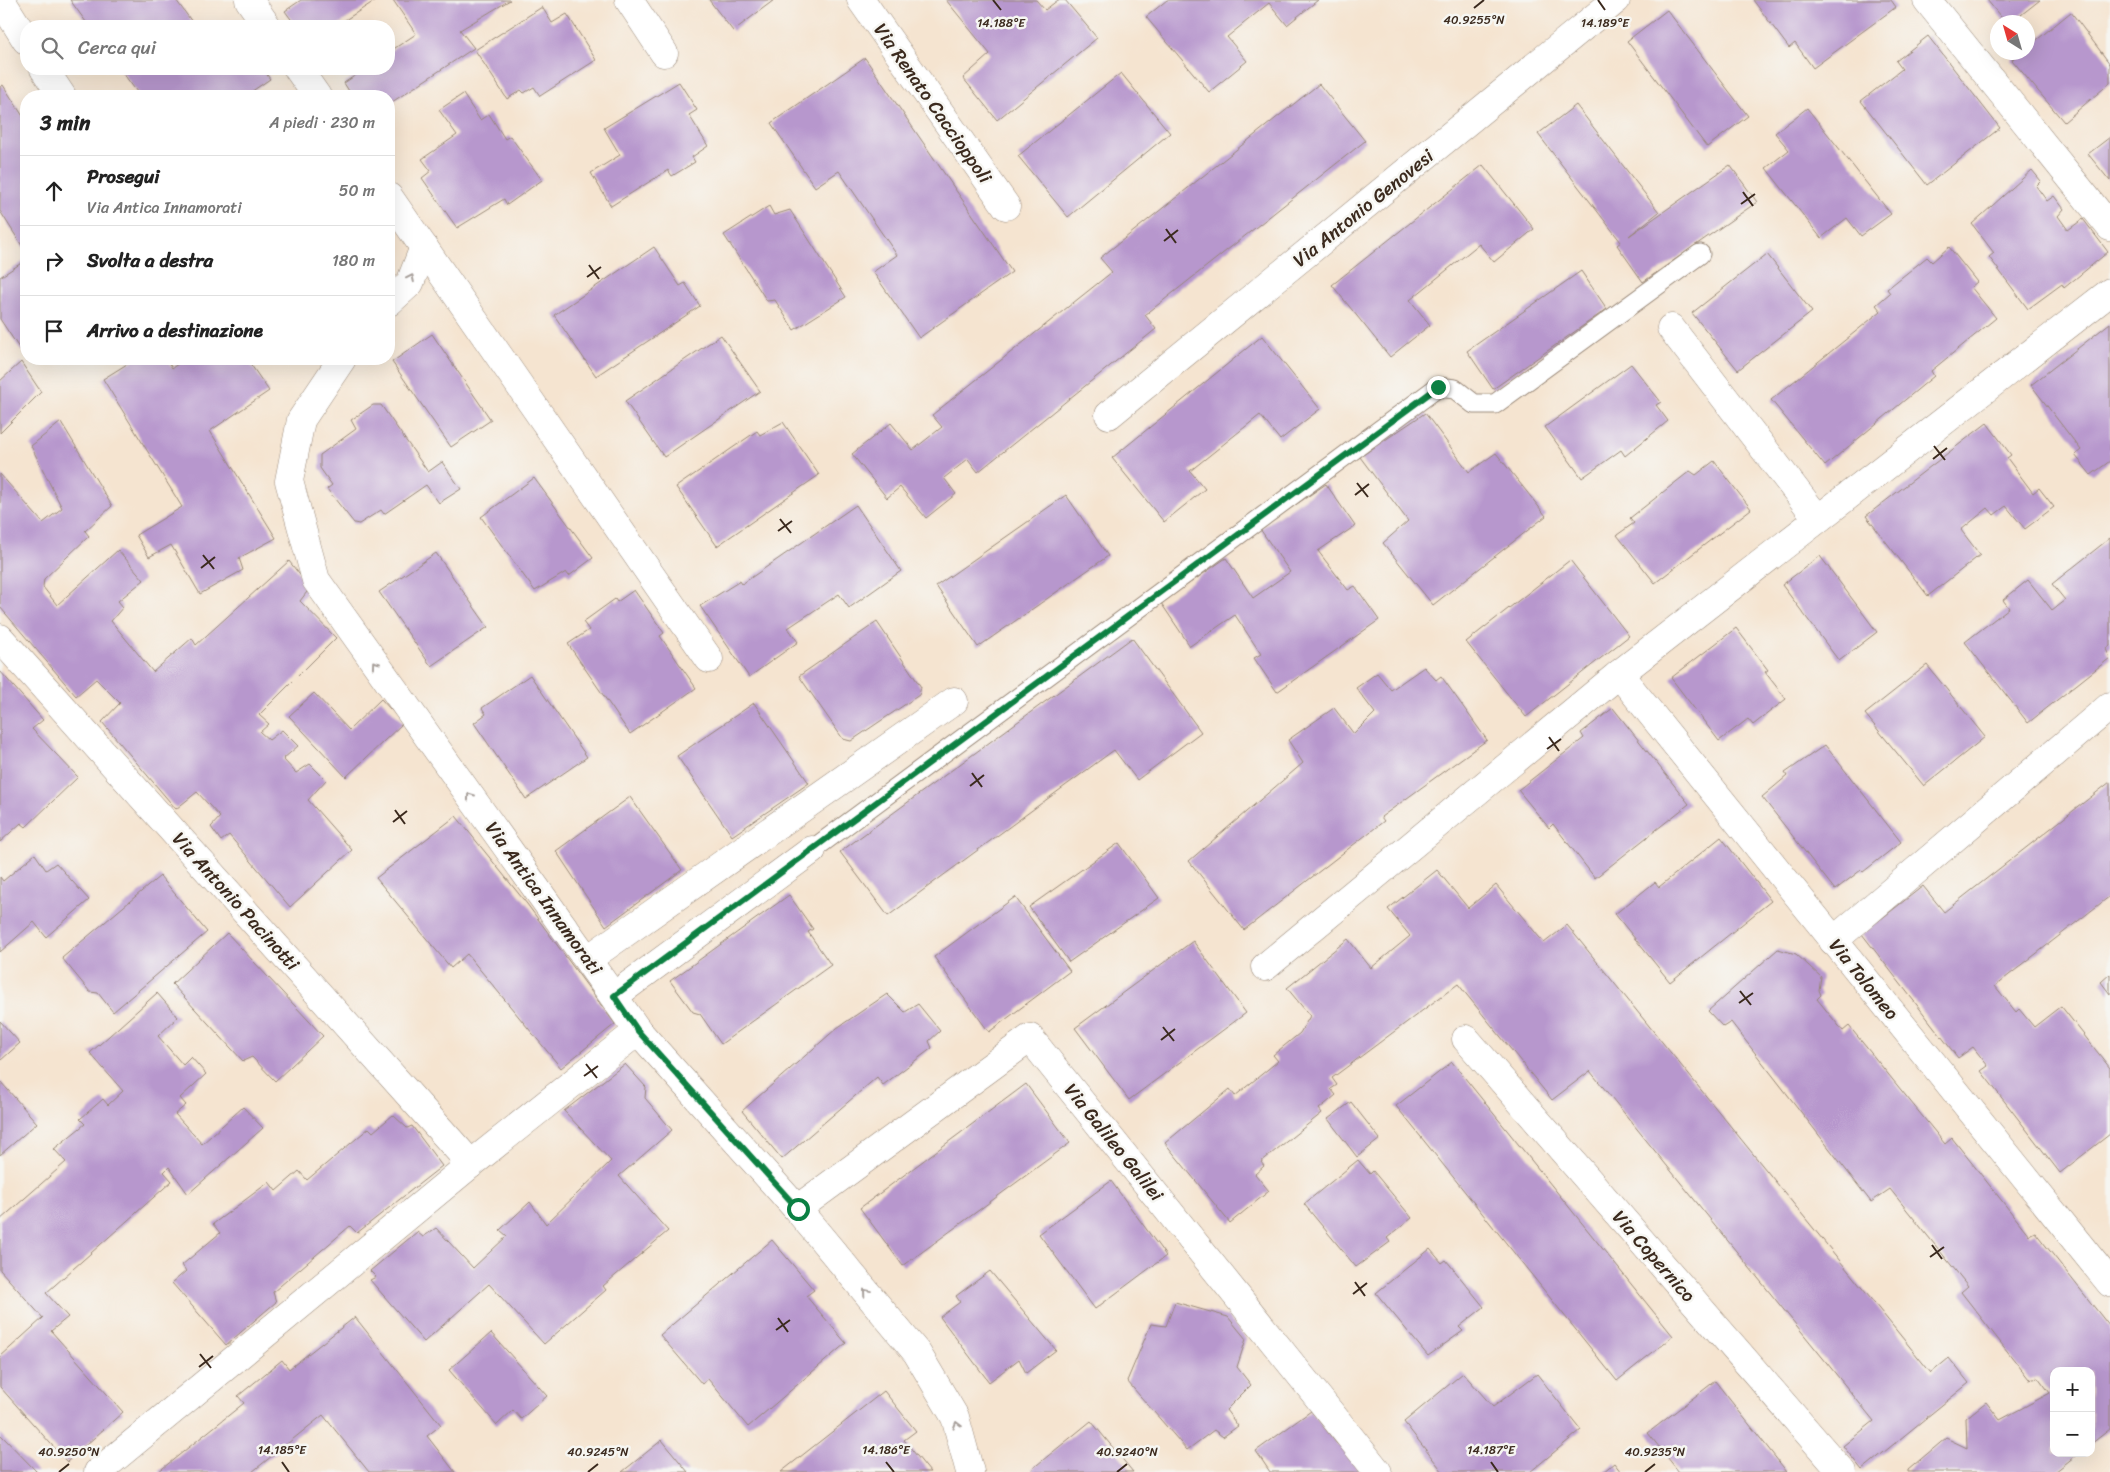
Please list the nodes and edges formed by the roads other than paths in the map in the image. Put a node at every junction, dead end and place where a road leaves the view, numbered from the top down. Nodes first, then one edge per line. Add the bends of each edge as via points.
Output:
1 (2, 0) edge
2 (249, 0) edge
3 (629, 0) edge
4 (861, 0) edge
5 (1616, 0) edge
6 (1926, 0) edge
7 (264, 20) edge
8 (20, 30) edge
9 (664, 53) dead end
10 (48, 75) edge
11 (302, 75) edge
12 (58, 90) edge
13 (313, 90) edge
14 (395, 206) edge
15 (1006, 206) dead end
16 (2110, 227) edge
17 (424, 247) junction
18 (1700, 254) dead end
19 (2110, 292) edge
20 (395, 297) edge
21 (1671, 328) dead end
22 (338, 365) edge
23 (1109, 416) dead end
24 (1818, 519) junction
25 (0, 638) edge
26 (709, 659) dead end
27 (1619, 674) junction
28 (954, 700) dead end
29 (2110, 706) edge
30 (812, 850) joint
31 (1833, 941) junction
32 (588, 960) junction
33 (1265, 967) dead end
34 (614, 996) junction
35 (638, 1031) junction
36 (1466, 1039) dead end
37 (471, 1164) junction
38 (798, 1209) junction
39 (2110, 1283) edge
40 (98, 1472) edge
41 (970, 1472) edge
42 (1378, 1472) edge
43 (1842, 1472) edge

1 - 8 street
2 - 7 street
3 - 9 street
4 - 15 street, Via Renato Caccioppoli
5 - 23 street, Via Antonio Genovesi
6 - 16 street
10 - 12 street
11 - 13 street
14 - 17 street
20 -> 17 street via 410,283
17 - 26 street
18 - 30 lane via 1495,404 1474,404 1455,389 1438,387
19 - 24 street
21 - 24 street
32 -> 22 street, Via Antica Innamorati via 316,580 289,481 301,420
24 - 27 street
25 - 37 street, Via Antonio Pacinotti
27 - 31 street, Via Tolomeo
27 - 33 street
28 - 32 street
29 - 31 street
30 - 34 street
31 - 39 street, Via Tolomeo
32 - 34 street, Via Antica Innamorati
34 - 35 street, Via Antica Innamorati
35 - 37 street
35 - 38 street, Via Antica Innamorati
36 - 43 street, Via Copernico
37 - 40 street
41 -> 38 street, Via Antica Innamorati via 955,1417 917,1353
38 - 42 street, Via Galileo Galilei via 1030,1038

